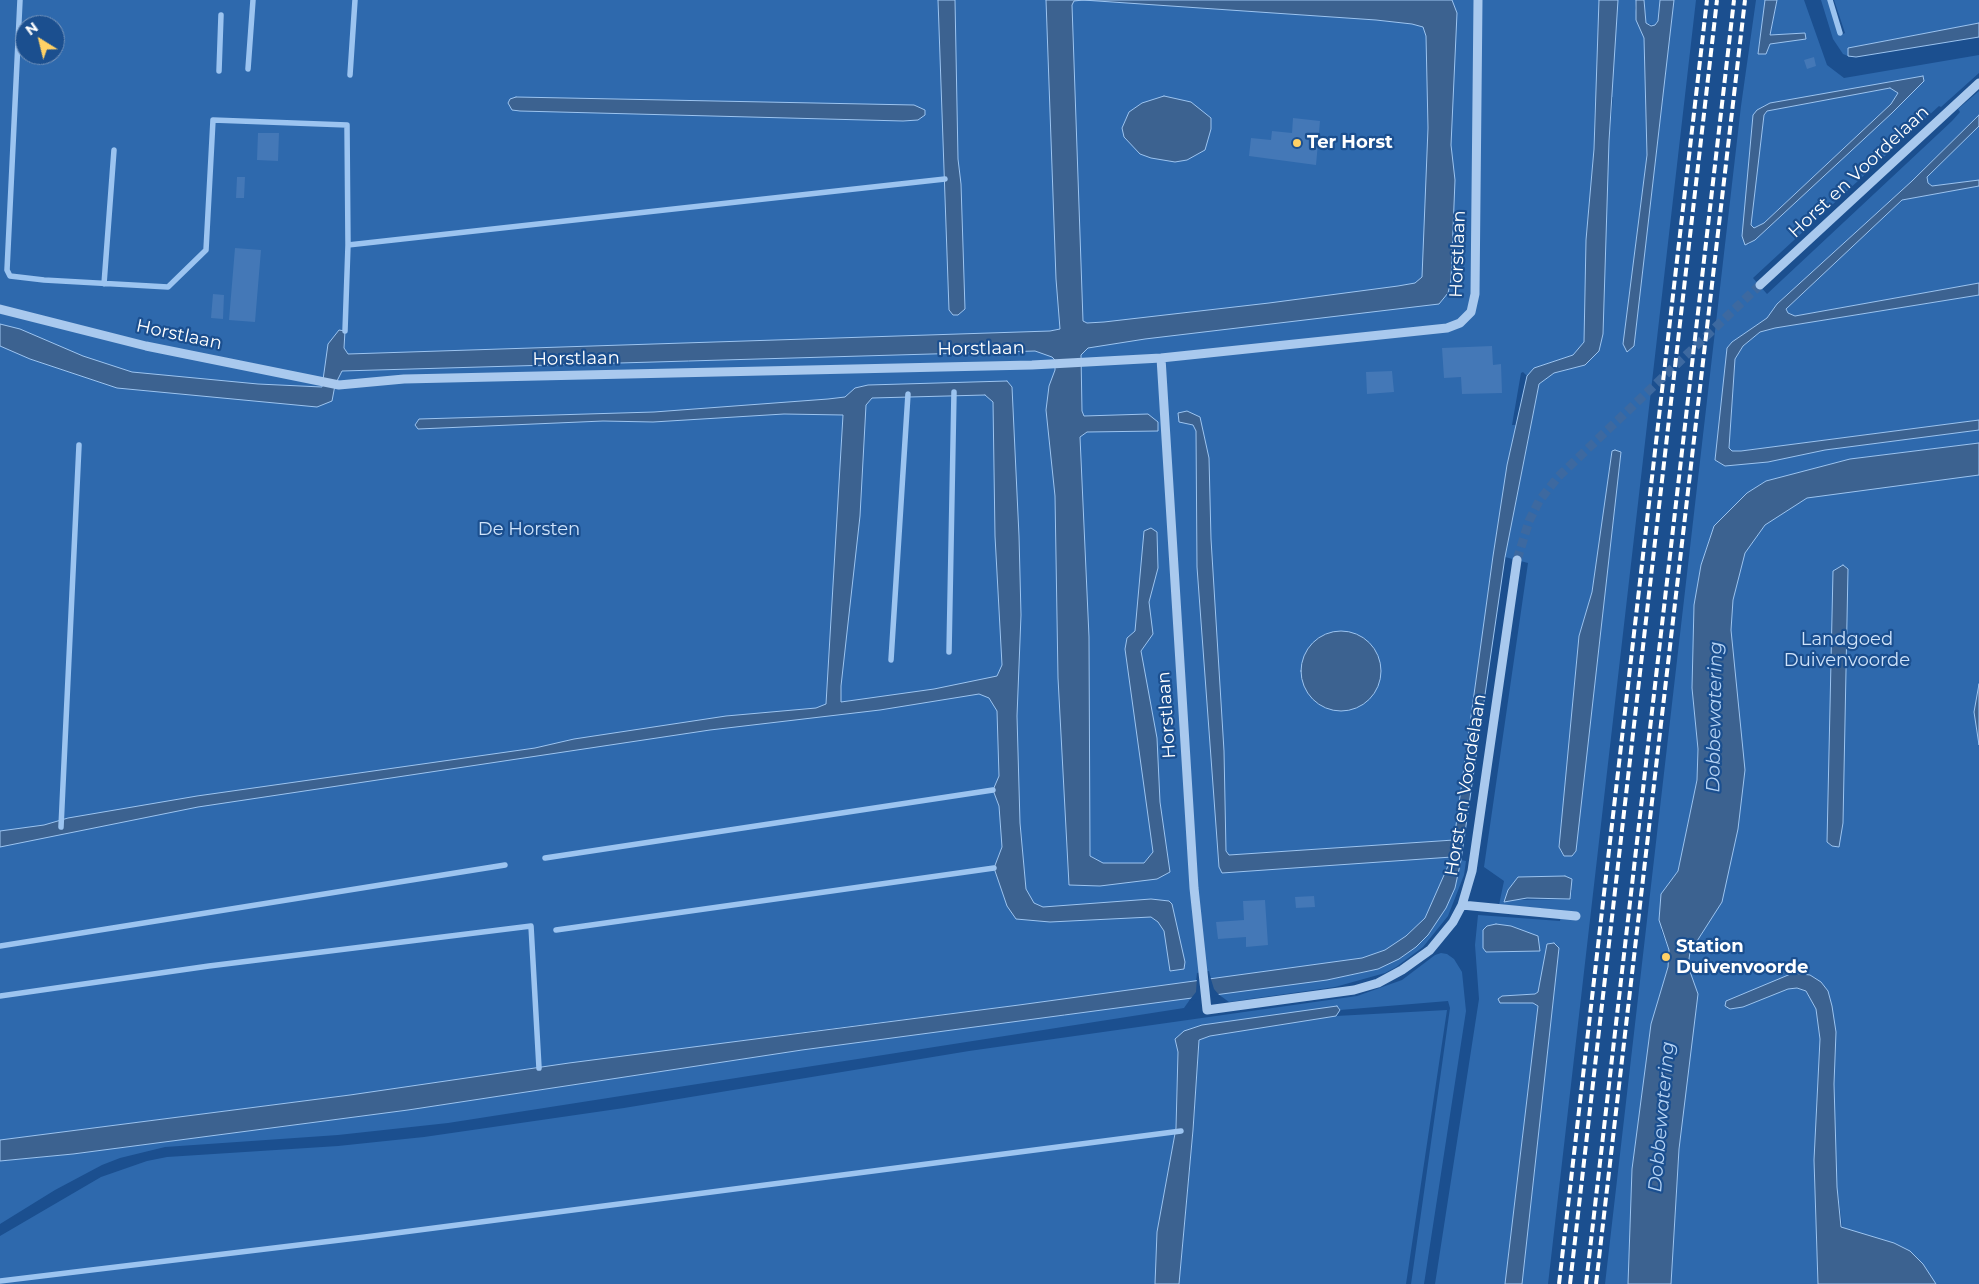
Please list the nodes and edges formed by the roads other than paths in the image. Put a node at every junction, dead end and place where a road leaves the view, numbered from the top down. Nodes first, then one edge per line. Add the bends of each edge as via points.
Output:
1 (1478, 0) edge
2 (1979, 83) edge
3 (1760, 285) tunnel mouth
4 (0, 309) edge
5 (1161, 358) junction
6 (1517, 560) tunnel mouth
7 (1462, 905) junction
8 (1576, 916) dead end
9 (1207, 1007) joint

1 - 5 street, Horstlaan via 1475,294 1471,312 1460,323 1447,328
2 - 3 street, Horst en Voordelaan
4 - 5 street, Horstlaan via 146,346 339,385 404,379 1052,364
5 - 9 street, Horstlaan via 1194,888
6 - 7 street, Horst en Voordelaan via 1472,871
7 - 8 street
7 - 9 street, Horst en Voordelaan via 1453,922 1430,950 1378,982 1354,990

